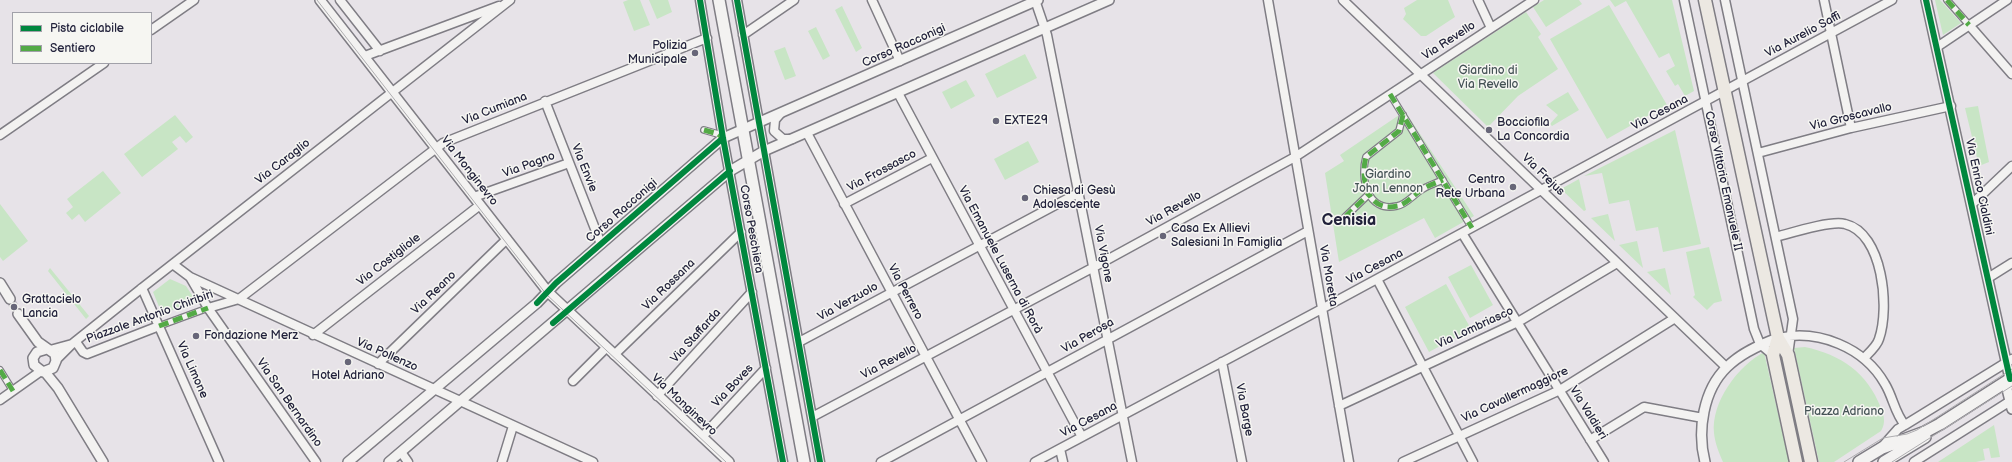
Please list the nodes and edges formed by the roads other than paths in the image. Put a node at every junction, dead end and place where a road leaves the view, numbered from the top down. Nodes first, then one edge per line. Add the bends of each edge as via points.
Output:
1 (194, 0) edge
2 (320, 0) edge
3 (340, 0) edge
4 (700, 0) edge
5 (719, 0) edge
6 (737, 0) edge
7 (794, 0) edge
8 (872, 0) edge
9 (1036, 0) edge
10 (1109, 0) edge
11 (1268, 0) edge
12 (1343, 0) edge
13 (1478, 0) edge
14 (1534, 0) edge
15 (1684, 0) edge
16 (1705, 0) edge
17 (1725, 0) edge
18 (1824, 0) edge
19 (1892, 0) edge
20 (1926, 0) edge
21 (1947, 0) edge
22 (2007, 0) edge
23 (509, 1) edge
24 (1969, 25) junction
25 (1046, 28) junction
26 (1491, 28) junction
27 (152, 29) edge
28 (1831, 34) junction
29 (743, 35) junction
30 (707, 38) junction
31 (1937, 47) junction
32 (380, 51) junction
33 (365, 56) junction
34 (900, 61) junction
35 (103, 64) edge
36 (1420, 74) junction
37 (2012, 74) edge
38 (1742, 80) junction
39 (392, 91) junction
40 (1724, 91) junction
41 (898, 93) junction
42 (1390, 94) junction
43 (545, 101) junction
44 (1706, 102) junction
45 (1950, 106) junction
46 (782, 113) junction
47 (1403, 115) junction
48 (760, 122) junction
49 (1851, 128) junction
50 (742, 129) junction
51 (704, 130) dead end
52 (807, 133) junction
53 (0, 135) edge
54 (723, 138) junction
55 (792, 139) junction
56 (436, 148) junction
57 (764, 151) junction
58 (1758, 153) junction
59 (1295, 157) junction
60 (932, 158) junction
61 (748, 160) junction
62 (569, 163) junction
63 (2012, 166) edge
64 (730, 171) junction
65 (1443, 180) junction
66 (1541, 190) junction
67 (1078, 192) junction
68 (1368, 195) junction
69 (477, 201) junction
70 (844, 204) junction
71 (1972, 204) junction
72 (1345, 216) dead end
73 (1472, 228) junction
74 (1308, 231) junction
75 (741, 232) junction
76 (1462, 233) junction
77 (1776, 237) junction
78 (507, 239) junction
79 (601, 244) junction
80 (979, 246) junction
81 (1617, 263) junction
82 (2012, 263) edge
83 (174, 265) junction
84 (1094, 267) junction
85 (190, 277) junction
86 (1988, 278) junction
87 (1376, 279) junction
88 (0, 283) edge
89 (142, 288) junction
90 (548, 292) junction
91 (752, 292) junction
92 (891, 292) junction
93 (10, 299) tunnel mouth
94 (239, 299) junction
95 (208, 308) junction
96 (1013, 309) junction
97 (1322, 309) junction
98 (567, 311) junction
99 (18, 314) tunnel mouth
100 (1675, 318) junction
101 (1518, 322) junction
102 (24, 325) junction
103 (159, 326) junction
104 (1792, 334) junction
105 (313, 335) junction
106 (1778, 338) junction
107 (1107, 339) junction
108 (799, 342) junction
109 (74, 343) junction
110 (1760, 344) junction
111 (606, 348) junction
112 (48, 349) junction
113 (35, 354) junction
114 (1788, 354) junction
115 (1773, 355) junction
116 (614, 356) junction
117 (925, 356) junction
118 (1864, 358) junction
119 (2009, 361) edge
120 (1222, 362) junction
121 (378, 364) junction
122 (1423, 365) junction
123 (46, 367) junction
124 (1726, 367) junction
125 (766, 368) junction
126 (0, 370) edge
127 (1048, 373) junction
128 (2011, 379) edge
129 (573, 381) dead end
130 (16, 388) junction
131 (436, 390) junction
132 (1560, 390) junction
133 (657, 396) junction
134 (0, 400) edge
135 (460, 401) junction
136 (2011, 403) edge
137 (1339, 406) junction
138 (812, 417) junction
139 (1122, 417) junction
140 (1703, 418) junction
141 (959, 419) junction
142 (1905, 424) junction
143 (1940, 424) junction
144 (513, 426) junction
145 (1459, 435) junction
146 (702, 437) junction
147 (1082, 437) junction
148 (1590, 440) junction
149 (1882, 448) junction
150 (1060, 449) junction
151 (401, 452) junction
152 (578, 459) edge
153 (100, 461) edge
154 (219, 462) edge
155 (316, 462) edge
156 (348, 462) edge
157 (389, 462) edge
158 (408, 462) edge
159 (502, 462) edge
160 (593, 462) edge
161 (729, 462) edge
162 (783, 462) edge
163 (804, 462) edge
164 (820, 462) edge
165 (881, 462) edge
166 (982, 462) edge
167 (1035, 462) edge
168 (1063, 462) edge
169 (1132, 462) edge
170 (1242, 462) edge
171 (1349, 462) edge
172 (1403, 462) edge
173 (1473, 462) edge
174 (1604, 462) edge
175 (1705, 462) edge
176 (1796, 462) edge
177 (1811, 462) edge
178 (1859, 462) edge
179 (1884, 462) edge
180 (1914, 462) edge

1 - 27 street
2 - 33 street, Via Monginevro
3 - 32 street
4 - 30 street, Corso Peschiera
5 - 50 main road, Corso Peschiera
6 - 29 street
7 - 29 street
8 - 34 street
9 - 25 street, Corso Racconigi
9 - 34 street, Corso Racconigi
10 - 25 street
11 - 59 street, Via Moretta
12 - 36 street, Via Frejus
13 - 26 street
14 - 26 street, Via Revello
15 - 44 street, Corso Vittorio Emanuele II
16 - 40 main road, Corso Vittorio Emanuele II
17 - 38 street, Corso Vittorio Emanuele II
18 - 28 street
19 - 28 street, Via Aurelio Saffi
20 - 31 street, Via Enrico Cialdini
21 - 24 street
22 - 24 street
23 - 32 street
23 - 39 street, Via Caraglio
24 - 31 street
24 - 37 street
25 - 41 street
25 - 67 street, Via Vigone
26 - 36 street, Via Revello
28 - 38 street, Via Aurelio Saffi
28 - 49 street
29 - 48 street
30 - 43 street, Via Cumiana
30 - 54 street, Corso Peschiera
31 - 45 street, Via Enrico Cialdini
32 - 33 street
33 - 39 street, Via Monginevro
34 - 46 street, Corso Racconigi
35 - 53 street
36 - 42 street, Via Revello
36 - 66 street, Via Frejus
38 - 40 street, Via Aurelio Saffi
38 - 58 street, Corso Vittorio Emanuele II
39 - 56 street, Via Monginevro
39 - 83 street, Via Caraglio
40 - 44 street, Via Cesana
40 - 106 main road, Corso Vittorio Emanuele II
41 - 52 street
41 - 60 street, Via Emanuele Luserna di Rorà
42 - 47 street
42 - 59 street, Via Revello
43 - 56 street, Via Cumiana
43 - 62 street, Via Envie
44 - 66 street, Via Cesana
44 - 110 street, Corso Vittorio Emanuele II via 1754,329
45 - 49 street, Via Groscavallo
45 - 71 street, Via Enrico Cialdini
46 - 48 street, Corso Racconigi
46 - 55 street via 775,120 774,131 783,139
47 - 65 street
47 - 68 street via 1399,132 1366,157 1363,176
48 - 50 street, Corso Racconigi
48 - 57 street
49 - 58 street, Via Groscavallo
50 - 54 street, Corso Racconigi
50 - 61 main road, Corso Peschiera
51 - 54 street
52 - 55 street
52 - 70 street, Via Perrero
54 - 64 street, Corso Peschiera
54 - 79 street, Corso Racconigi
55 - 57 street
56 - 69 street, Via Monginevro
56 - 94 street, Via Cumiana
57 - 61 street
57 - 108 street
58 - 77 street, Corso Vittorio Emanuele II
59 - 74 street, Via Moretta
59 - 84 street, Via Revello
60 - 70 street, Via Frossasco
60 - 80 street, Via Emanuele Luserna di Rorà
61 - 64 street
61 - 163 main road, Corso Peschiera
62 - 69 street, Via Pagno
62 - 79 street, Via Envie
63 - 71 street
64 - 75 street, Corso Peschiera
64 - 98 street
65 - 68 street via 1424,188 1398,206 1383,206
65 - 73 street
66 - 73 street, Via Cesana
66 - 81 street, Via Frejus
67 - 80 street, Via Verzuolo
67 - 84 street, Via Vigone
68 - 72 street
69 - 78 street, Via Monginevro
69 - 105 street, Via Costigliole
70 - 92 street, Via Perrero
71 - 86 street, Via Enrico Cialdini
73 - 76 street, Via Cesana
74 - 97 street, Via Moretta
74 - 107 street, Via Perosa
75 - 91 street, Corso Peschiera
75 - 116 street, Via Rossana
76 - 87 street, Via Cesana
76 - 101 street, Via Valdieri
77 - 104 street, Corso Vittorio Emanuele II via 1793,319
77 - 118 street via 1843,223 1856,228 1865,236 1875,255 1884,298 1884,320 1879,341
78 - 90 street, Via Monginevro
78 - 121 street, Via Reano
79 - 90 street, Corso Racconigi
80 - 92 street, Via Verzuolo
80 - 96 street, Via Emanuele Luserna di Rorà
81 - 100 street, Via Frejus
81 - 101 street, Via Lombriasco
82 - 86 street
83 - 85 street, Via Pollenzo
83 - 89 street, Via Caraglio
84 - 96 street, Via Revello
84 - 107 street, Via Vigone
85 - 94 street, Via Pollenzo
85 - 95 street, Via San Bernardino
86 - 119 street, Via Enrico Cialdini
87 - 97 street, Via Cesana
87 - 122 street
88 - 93 street
89 - 103 street, Via Limone
89 - 109 street, Via Caraglio
90 - 98 street, Via Monginevro
90 - 131 street, Corso Racconigi
91 - 125 street, Corso Peschiera
91 - 133 street, Via Staffarda
92 - 108 street, Via Verzuolo
92 - 117 street, Via Perrero
94 - 95 street, Piazzale Antonio Chiribiri
94 - 105 street, Via Pollenzo
95 - 103 street, Piazzale Antonio Chiribiri
95 - 155 street, Via San Bernardino
96 - 117 street, Via Revello
96 - 127 street, Via Emanuele Luserna di Rorà
97 - 120 street, Via Cesana
97 - 137 street, Via Moretta
98 - 111 street, Via Monginevro
98 - 135 street
99 - 102 street
100 - 124 street, Via Frejus
100 - 132 street, Via Cavallermaggiore
101 - 122 street, Via Lombriasco
101 - 132 street, Via Valdieri
102 - 112 street via 41,345
102 - 113 street
103 - 109 street, Piazzale Antonio Chiribiri via 87,354
103 - 154 street, Via Limone
104 - 106 street
104 - 114 street, Corso Vittorio Emanuele II
104 - 118 street via 1841,344
105 - 121 street, Via Pollenzo
106 - 110 street
106 - 114 main road, Corso Vittorio Emanuele II
106 - 115 main road, Corso Vittorio Emanuele II
107 - 127 street, Via Perosa
107 - 139 street, Via Vigone
108 - 138 street
109 - 112 street, Via Caraglio
109 - 123 street, Via Caraglio
110 - 115 street, Corso Vittorio Emanuele II
110 - 124 street
111 - 116 street, Via Monginevro
111 - 129 street
112 - 113 street
112 - 123 street via 55,354
113 - 123 street
114 - 177 main road, Corso Vittorio Emanuele II
115 - 176 main road, Corso Vittorio Emanuele II
116 - 133 street, Via Monginevro
117 - 138 street, Via Revello
117 - 141 street, Via Perrero
118 - 142 street via 1885,382 1900,419
119 - 128 street, Via Enrico Cialdini
119 - 142 street
120 - 139 street, Via Cesana
120 - 170 street, Via Barge
121 - 131 street, Via Pollenzo
122 - 137 street, Via Lombriasco
122 - 145 street
123 - 130 street, Via Caraglio
123 - 153 street
124 - 140 street via 1715,382
125 - 146 street, Via Boves
125 - 162 street, Corso Peschiera
126 - 130 street
127 - 141 street, Via Perosa
127 - 147 street, Via Emanuele Luserna di Rorà
128 - 136 street, Via Enrico Cialdini via 2007,389
128 - 143 main road
130 - 134 street, Via Caraglio
131 - 135 street, Via Pollenzo
131 - 156 street, Corso Racconigi
132 - 145 street, Via Cavallermaggiore
132 - 148 street, Via Valdieri
133 - 146 street, Via Monginevro
135 - 144 street, Via Pollenzo
135 - 151 street
136 - 180 street
137 - 171 street, Via Moretta
138 - 164 street
139 - 147 street, Via Cesana
139 - 169 street, Via Vigone
140 - 148 street via 1644,407
140 - 175 street via 1702,450
141 - 165 street, Via Perosa
141 - 166 street, Via Perrero
142 - 149 street
143 - 149 main road
143 - 179 main road via 1922,439
144 - 152 street, Via Pollenzo
144 - 159 street
145 - 172 street, Via Cavallermaggiore
145 - 173 street
146 - 161 street, Via Monginevro
147 - 150 street, Via Cesana
148 - 174 street, Via Valdieri
149 - 178 main road
150 - 167 street, Via Cesana
150 - 168 street
151 - 157 street
151 - 158 street
152 - 160 street, Via Pollenzo

